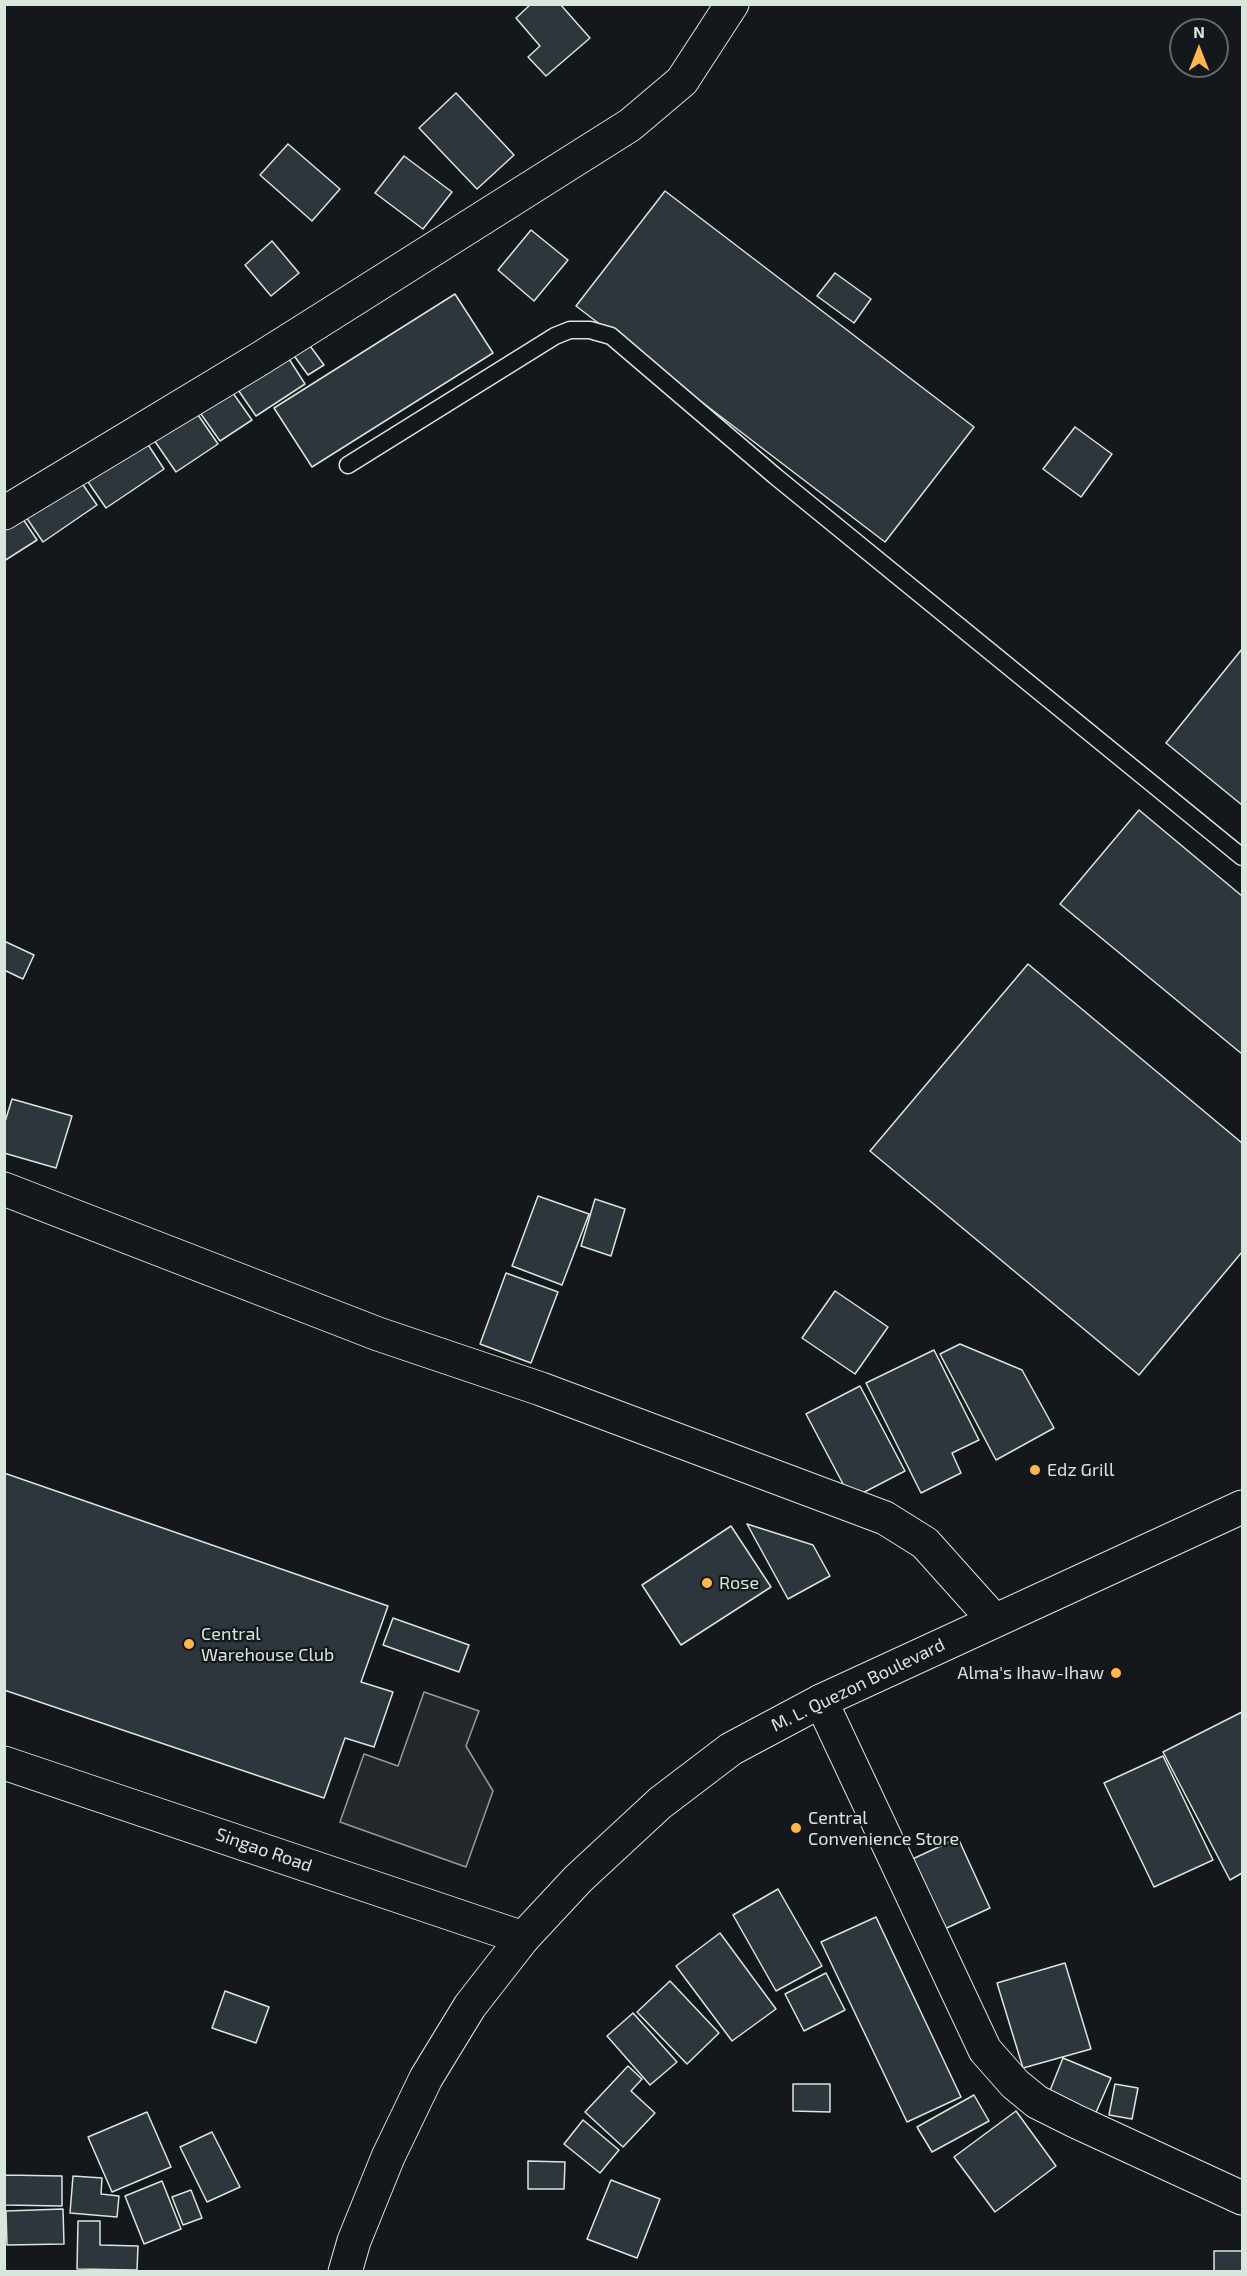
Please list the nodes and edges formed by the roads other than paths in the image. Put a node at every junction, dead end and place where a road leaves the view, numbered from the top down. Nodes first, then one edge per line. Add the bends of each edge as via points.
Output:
1 (732, 4) edge
2 (348, 465) dead end
3 (4, 513) edge
4 (1242, 857) edge
5 (4, 1189) edge
6 (1241, 1513) edge
7 (994, 1620) junction
8 (821, 1701) junction
9 (4, 1763) edge
10 (523, 1938) junction
11 (1242, 2198) edge
12 (345, 2271) edge

1 - 3 main road via 682,81 630,124 271,352
2 - 4 lane via 555,336 570,330 590,330 610,336 775,476
5 - 7 main road via 378,1334 541,1389 885,1518 925,1543
6 - 7 main road, M. L. Quezon Boulevard
7 - 8 main road, M. L. Quezon Boulevard
8 - 10 main road, M. L. Quezon Boulevard via 731,1749 660,1803 578,1879
8 - 11 main road via 985,2050 1037,2102
9 - 10 main road, Singao Road
10 - 12 main road, M. L. Quezon Boulevard via 470,2006 426,2078 388,2157

